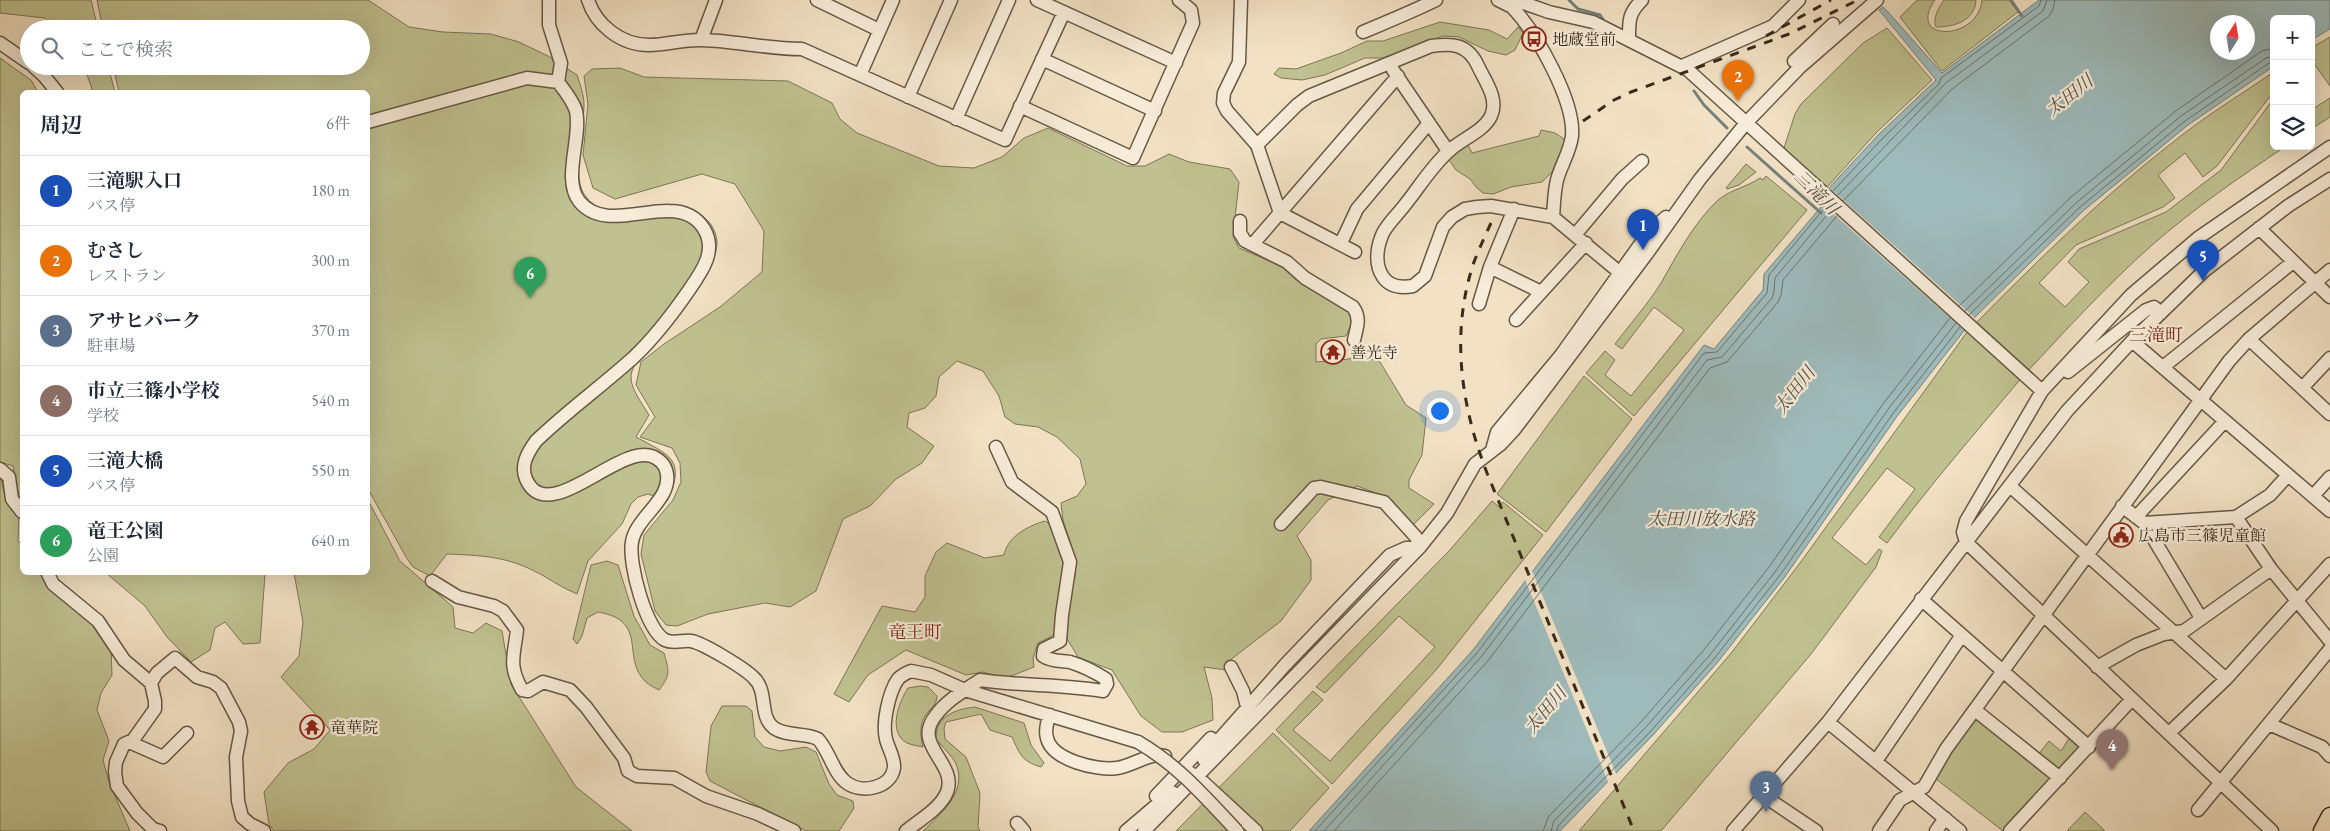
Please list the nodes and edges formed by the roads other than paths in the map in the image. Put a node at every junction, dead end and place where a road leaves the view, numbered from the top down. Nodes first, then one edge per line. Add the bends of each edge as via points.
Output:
1 (549, 0) edge
2 (716, 0) edge
3 (817, 0) edge
4 (893, 0) edge
5 (951, 0) edge
6 (1010, 0) edge
7 (1037, 0) edge
8 (1179, 0) edge
9 (1241, 0) edge
10 (1436, 0) edge
11 (1498, 0) edge
12 (1642, 0) edge
13 (1799, 0) edge
14 (1877, 0) edge
15 (592, 2) edge
16 (1514, 2) edge
17 (1064, 12) junction
18 (1833, 24) dead end
19 (879, 30) junction
20 (1363, 32) dead end
21 (701, 40) junction
22 (1629, 40) junction
23 (0, 43) edge
24 (20, 57) edge
25 (1042, 59) junction
26 (1176, 63) junction
27 (1389, 63) junction
28 (1682, 66) junction
29 (43, 75) edge
30 (860, 75) junction
31 (1398, 76) junction
32 (558, 82) junction
33 (55, 90) edge
34 (908, 97) junction
35 (1020, 106) junction
36 (1155, 112) junction
37 (956, 119) junction
38 (370, 121) edge
39 (1429, 123) junction
40 (1750, 126) junction
41 (1257, 145) junction
42 (2330, 147) edge
43 (1448, 151) junction
44 (1642, 161) dead end
45 (2330, 179) edge
46 (1514, 210) junction
47 (1280, 213) junction
48 (1671, 217) junction
49 (1553, 218) junction
50 (1240, 221) dead end
51 (2259, 228) junction
52 (1575, 235) junction
53 (1586, 243) junction
54 (1253, 244) junction
55 (1340, 244) junction
56 (1355, 252) dead end
57 (2293, 262) junction
58 (1490, 267) junction
59 (2330, 270) edge
60 (1619, 272) junction
61 (2315, 283) junction
62 (1541, 292) junction
63 (2330, 297) edge
64 (1478, 304) dead end
65 (2161, 313) junction
66 (1516, 320) dead end
67 (1589, 323) junction
68 (2249, 339) junction
69 (1354, 340) dead end
70 (2132, 341) junction
71 (2330, 358) edge
72 (2163, 367) junction
73 (2039, 388) junction
74 (2302, 388) junction
75 (2200, 400) junction
76 (2330, 414) edge
77 (2225, 421) junction
78 (996, 447) dead end
79 (0, 469) edge
80 (2288, 475) junction
81 (2330, 477) edge
82 (2010, 486) junction
83 (2313, 496) junction
84 (2122, 506) junction
85 (20, 509) edge
86 (2330, 511) edge
87 (2236, 517) junction
88 (2140, 520) junction
89 (1281, 524) dead end
90 (1966, 542) junction
91 (1420, 548) junction
92 (2088, 555) junction
93 (2330, 564) edge
94 (2271, 569) junction
95 (48, 575) edge
96 (432, 581) dead end
97 (1921, 599) junction
98 (2296, 602) junction
99 (2044, 615) junction
100 (2201, 618) junction
101 (2173, 633) junction
102 (1962, 635) junction
103 (2330, 641) edge
104 (2330, 649) edge
105 (1285, 665) junction
106 (1231, 667) dead end
107 (2097, 667) junction
108 (2003, 670) junction
109 (2226, 679) junction
110 (151, 683) junction
111 (965, 690) junction
112 (2132, 699) junction
113 (1246, 703) junction
114 (1975, 710) junction
115 (1050, 715) junction
116 (1828, 722) junction
117 (2270, 724) junction
118 (187, 733) dead end
119 (2169, 733) junction
120 (129, 742) junction
121 (2090, 747) junction
122 (2330, 756) edge
123 (1876, 762) junction
124 (1191, 774) junction
125 (2060, 778) junction
126 (2221, 783) junction
127 (1913, 793) junction
128 (1764, 796) junction
129 (2198, 810) dead end
130 (2330, 816) edge
131 (1945, 818) junction
132 (160, 831) edge
133 (264, 831) edge
134 (794, 831) edge
135 (906, 831) edge
136 (1125, 831) edge
137 (1144, 831) edge
138 (1237, 831) edge
139 (1256, 831) edge
140 (1733, 831) edge
141 (1816, 831) edge
142 (1879, 831) edge
143 (1936, 831) edge
144 (1960, 831) edge
145 (2010, 831) edge
146 (2272, 831) edge
147 (2322, 831) edge

1 - 32 street via 549,25 561,63
2 - 21 street
3 - 19 street
4 - 19 street
5 - 34 street
6 - 37 street
7 - 17 street
8 - 26 street via 1191,10 1193,23
9 - 41 street via 1239,62 1224,93 1224,102
10 - 20 street
11 - 16 street
12 - 22 street via 1629,19
13 - 28 street via 1773,26
14 - 40 street via 1800,67
15 - 21 street via 598,21 627,41 648,45
16 - 22 street via 1601,26
16 - 49 street via 1558,81 1572,120 1570,148 1557,179
17 - 25 street
17 - 26 street
18 - 40 street via 1761,96 1750,110
19 - 30 street
21 - 30 street via 802,49
22 - 28 street
23 - 24 street
25 - 35 street
25 - 36 street
26 - 36 street
27 - 31 street
27 - 41 street via 1309,96
27 - 43 street via 1431,46 1446,44 1468,50 1474,58 1493,97 1493,109 1485,123
28 - 40 street
29 - 33 street
30 - 34 street
31 - 39 street
31 - 47 street
32 - 38 street via 527,78
32 - 111 street via 575,110 574,186 582,204 600,215 670,210 686,213 702,226 709,248 700,274 656,334 634,357 536,441 523,465 529,486 538,492 565,492 639,454 648,454 665,465 668,475 666,487 638,525 631,546 634,573 650,620 665,640 700,643 753,677 762,691 769,723 792,734 818,739 836,770 854,788 872,788 884,783 894,771 885,731 892,694 899,678 911,670 918,671
34 - 37 street
35 - 36 street via 1133,158
35 - 37 street via 1004,140
39 - 43 street
39 - 55 street via 1357,209
40 - 48 street
40 - 73 street
41 - 47 street
42 - 73 street via 2171,259
43 - 46 street via 1384,232 1377,258 1379,272 1386,282 1407,287 1418,283 1425,276 1443,227 1465,209 1491,206
44 - 52 street via 1622,179
45 - 51 street
46 - 49 street
46 - 58 street
47 - 54 street
47 - 55 street
48 - 60 street via 1664,218 1649,232
48 - 67 street
49 - 52 street
50 - 54 street via 1240,233 1245,241
51 - 57 street
51 - 65 street via 2204,271
52 - 53 street
53 - 60 street
53 - 62 street
54 - 69 street via 1287,262 1304,278 1353,306 1359,320
55 - 56 street
57 - 61 street
57 - 72 street
58 - 62 street
58 - 64 street
59 - 61 street
60 - 67 street
61 - 63 street
61 - 68 street
62 - 66 street
65 - 70 street
65 - 73 street via 2154,308 2146,310
67 - 91 street via 1497,432 1492,450 1475,464 1447,513
68 - 74 street
68 - 75 street
70 - 72 street
70 - 82 street via 2067,410
71 - 74 street
72 - 75 street
73 - 90 street via 1966,521 1963,532
74 - 76 street
75 - 77 street
75 - 84 street
77 - 80 street
77 - 88 street
78 - 111 street via 1012,482 1052,512 1070,562 1062,636 1060,641 1044,649 1043,656 1093,670 1106,679 1107,684 1103,691 980,680
79 - 85 street via 9,477 12,499
80 - 83 street
80 - 87 street via 2270,495
81 - 83 street
82 - 90 street
82 - 92 street
83 - 86 street
84 - 88 street
84 - 92 street
87 - 88 street
87 - 94 street
88 - 100 street
89 - 91 street via 1314,488 1321,487 1384,502 1416,538
90 - 97 street
90 - 99 street
91 - 105 street via 1406,548 1390,555
91 - 124 street
92 - 99 street
92 - 101 street
93 - 98 street
94 - 98 street
94 - 100 street
95 - 110 street via 52,584 98,621 124,660
96 - 134 street via 458,597 503,611 517,630 512,664 522,690 528,691 542,682 570,690 624,758 628,772 637,776 674,778 706,796
97 - 102 street
97 - 116 street
98 - 103 street
98 - 109 street
99 - 107 street
99 - 108 street
100 - 101 street via 2184,631
101 - 107 street via 2136,645
101 - 109 street
102 - 108 street
102 - 123 street
104 - 117 street
105 - 113 street
105 - 124 street
106 - 113 street
107 - 112 street
108 - 114 street
108 - 121 street
109 - 119 street
110 - 120 street via 155,710
110 - 133 street via 175,658 197,677 221,688 241,732 236,757 242,817
111 - 115 street
111 - 135 street via 934,716 928,732 930,744 945,766 948,791 942,801
112 - 119 street
112 - 121 street
113 - 136 street
114 - 125 street
114 - 127 street via 1946,749 1924,787
115 - 124 street via 1047,738 1050,746 1063,756 1088,766 1116,768 1159,755 1168,757
115 - 138 street, bridge via 1138,742 1163,757 1185,775
116 - 123 street
116 - 128 street
117 - 122 street via 2322,747
117 - 126 street
118 - 120 street via 163,758
119 - 126 street
120 - 132 street via 124,744 116,762 116,786 136,813 153,829
121 - 125 street
123 - 127 street
124 - 136 street
124 - 137 street
124 - 139 street
125 - 145 street
126 - 129 street
126 - 146 street
127 - 131 street
127 - 142 street via 1900,800
128 - 140 street
128 - 141 street
130 - 147 main road
131 - 143 street
131 - 144 street

